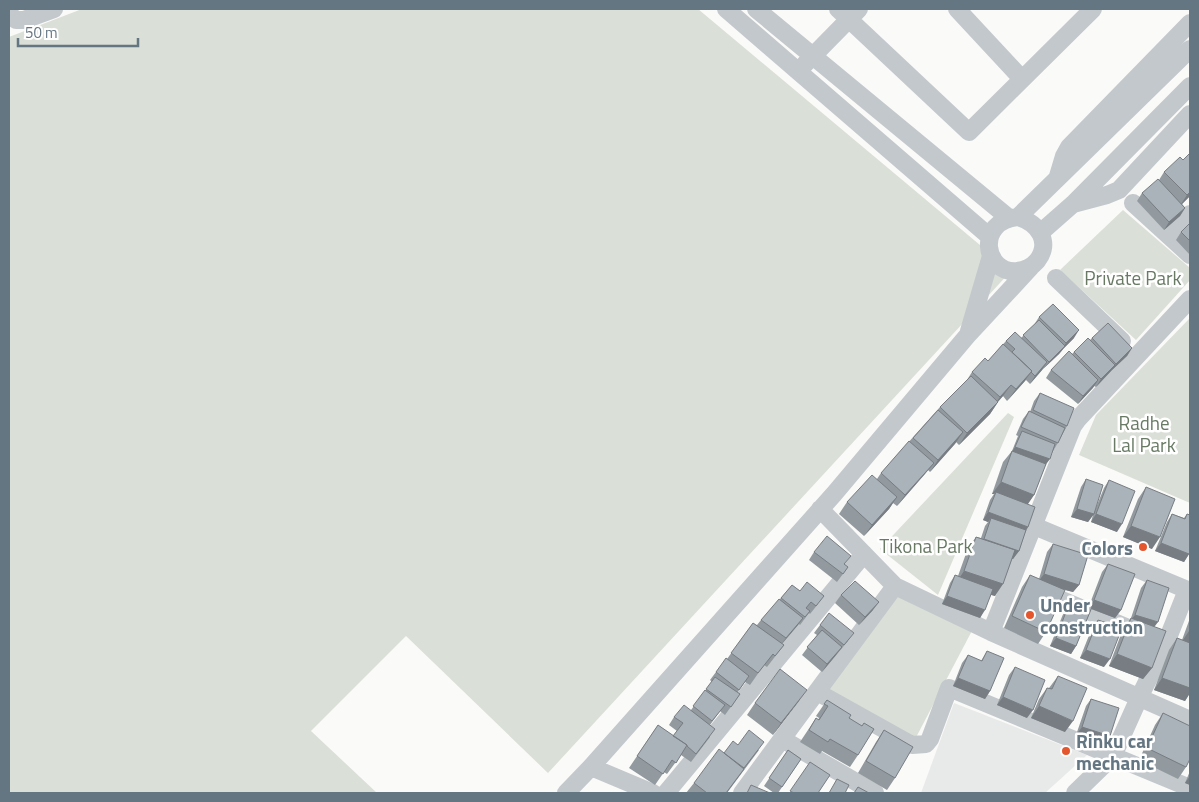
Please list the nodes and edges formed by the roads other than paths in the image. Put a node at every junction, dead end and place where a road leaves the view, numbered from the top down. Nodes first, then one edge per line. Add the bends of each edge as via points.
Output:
1 (54, 9) edge
2 (726, 9) edge
3 (756, 9) edge
4 (957, 9) edge
5 (1089, 10) edge
6 (9, 11) edge
7 (848, 12) edge
8 (1190, 23) edge
9 (1190, 49) edge
10 (814, 57) junction
11 (797, 70) junction
12 (1022, 79) junction
13 (1190, 86) edge
14 (1190, 114) edge
15 (1058, 179) junction
16 (1133, 202) dead end
17 (1073, 204) junction
18 (1190, 214) edge
19 (1013, 218) junction
20 (1040, 233) junction
21 (1169, 236) junction
22 (990, 237) junction
23 (991, 256) junction
24 (1190, 256) edge
25 (1031, 267) junction
26 (1056, 278) dead end
27 (1190, 299) edge
28 (967, 336) junction
29 (1137, 356) junction
30 (820, 509) junction
31 (1034, 526) junction
32 (864, 554) junction
33 (1012, 580) junction
34 (895, 586) junction
35 (1189, 591) edge
36 (991, 632) junction
37 (1166, 644) junction
38 (1190, 654) edge
39 (817, 692) junction
40 (1139, 698) junction
41 (1190, 720) edge
42 (782, 739) junction
43 (1114, 756) junction
44 (591, 767) junction
45 (1190, 788) edge
46 (750, 791) edge
47 (566, 793) edge
48 (653, 793) edge
49 (666, 793) edge
50 (875, 793) edge
51 (1075, 793) edge

1 - 6 street via 24,20 16,20
2 - 11 street
3 - 10 street
4 - 12 street
5 - 12 street
7 - 10 street
7 - 12 street via 969,132
8 - 15 street via 1069,147
9 - 15 street
10 - 11 street
10 - 19 street
11 - 22 street
13 - 17 street
14 - 17 street via 1119,190
15 - 19 street
16 - 21 street
17 - 20 street
18 - 21 street
19 - 20 street via 1027,220
19 - 22 street via 1000,222
20 - 25 street via 1042,252
21 - 24 street
22 - 23 street
23 - 25 street via 1004,269 1013,271
23 - 28 street
25 - 28 street
26 - 29 street
27 - 29 street
28 - 30 street
29 - 31 street via 1073,426
30 - 32 street
30 - 44 street
31 - 33 street
31 - 35 street
32 - 34 street
32 - 49 street
33 - 36 street
33 - 37 street
34 - 36 street
34 - 39 street
35 - 37 street
36 - 40 street
37 - 38 street
37 - 40 street
39 - 42 street
39 - 43 street via 912,745 926,744 930,740 949,688
40 - 41 street
40 - 43 street
42 - 46 street
42 - 50 street
43 - 45 street
43 - 51 street
44 - 47 street
44 - 48 street

